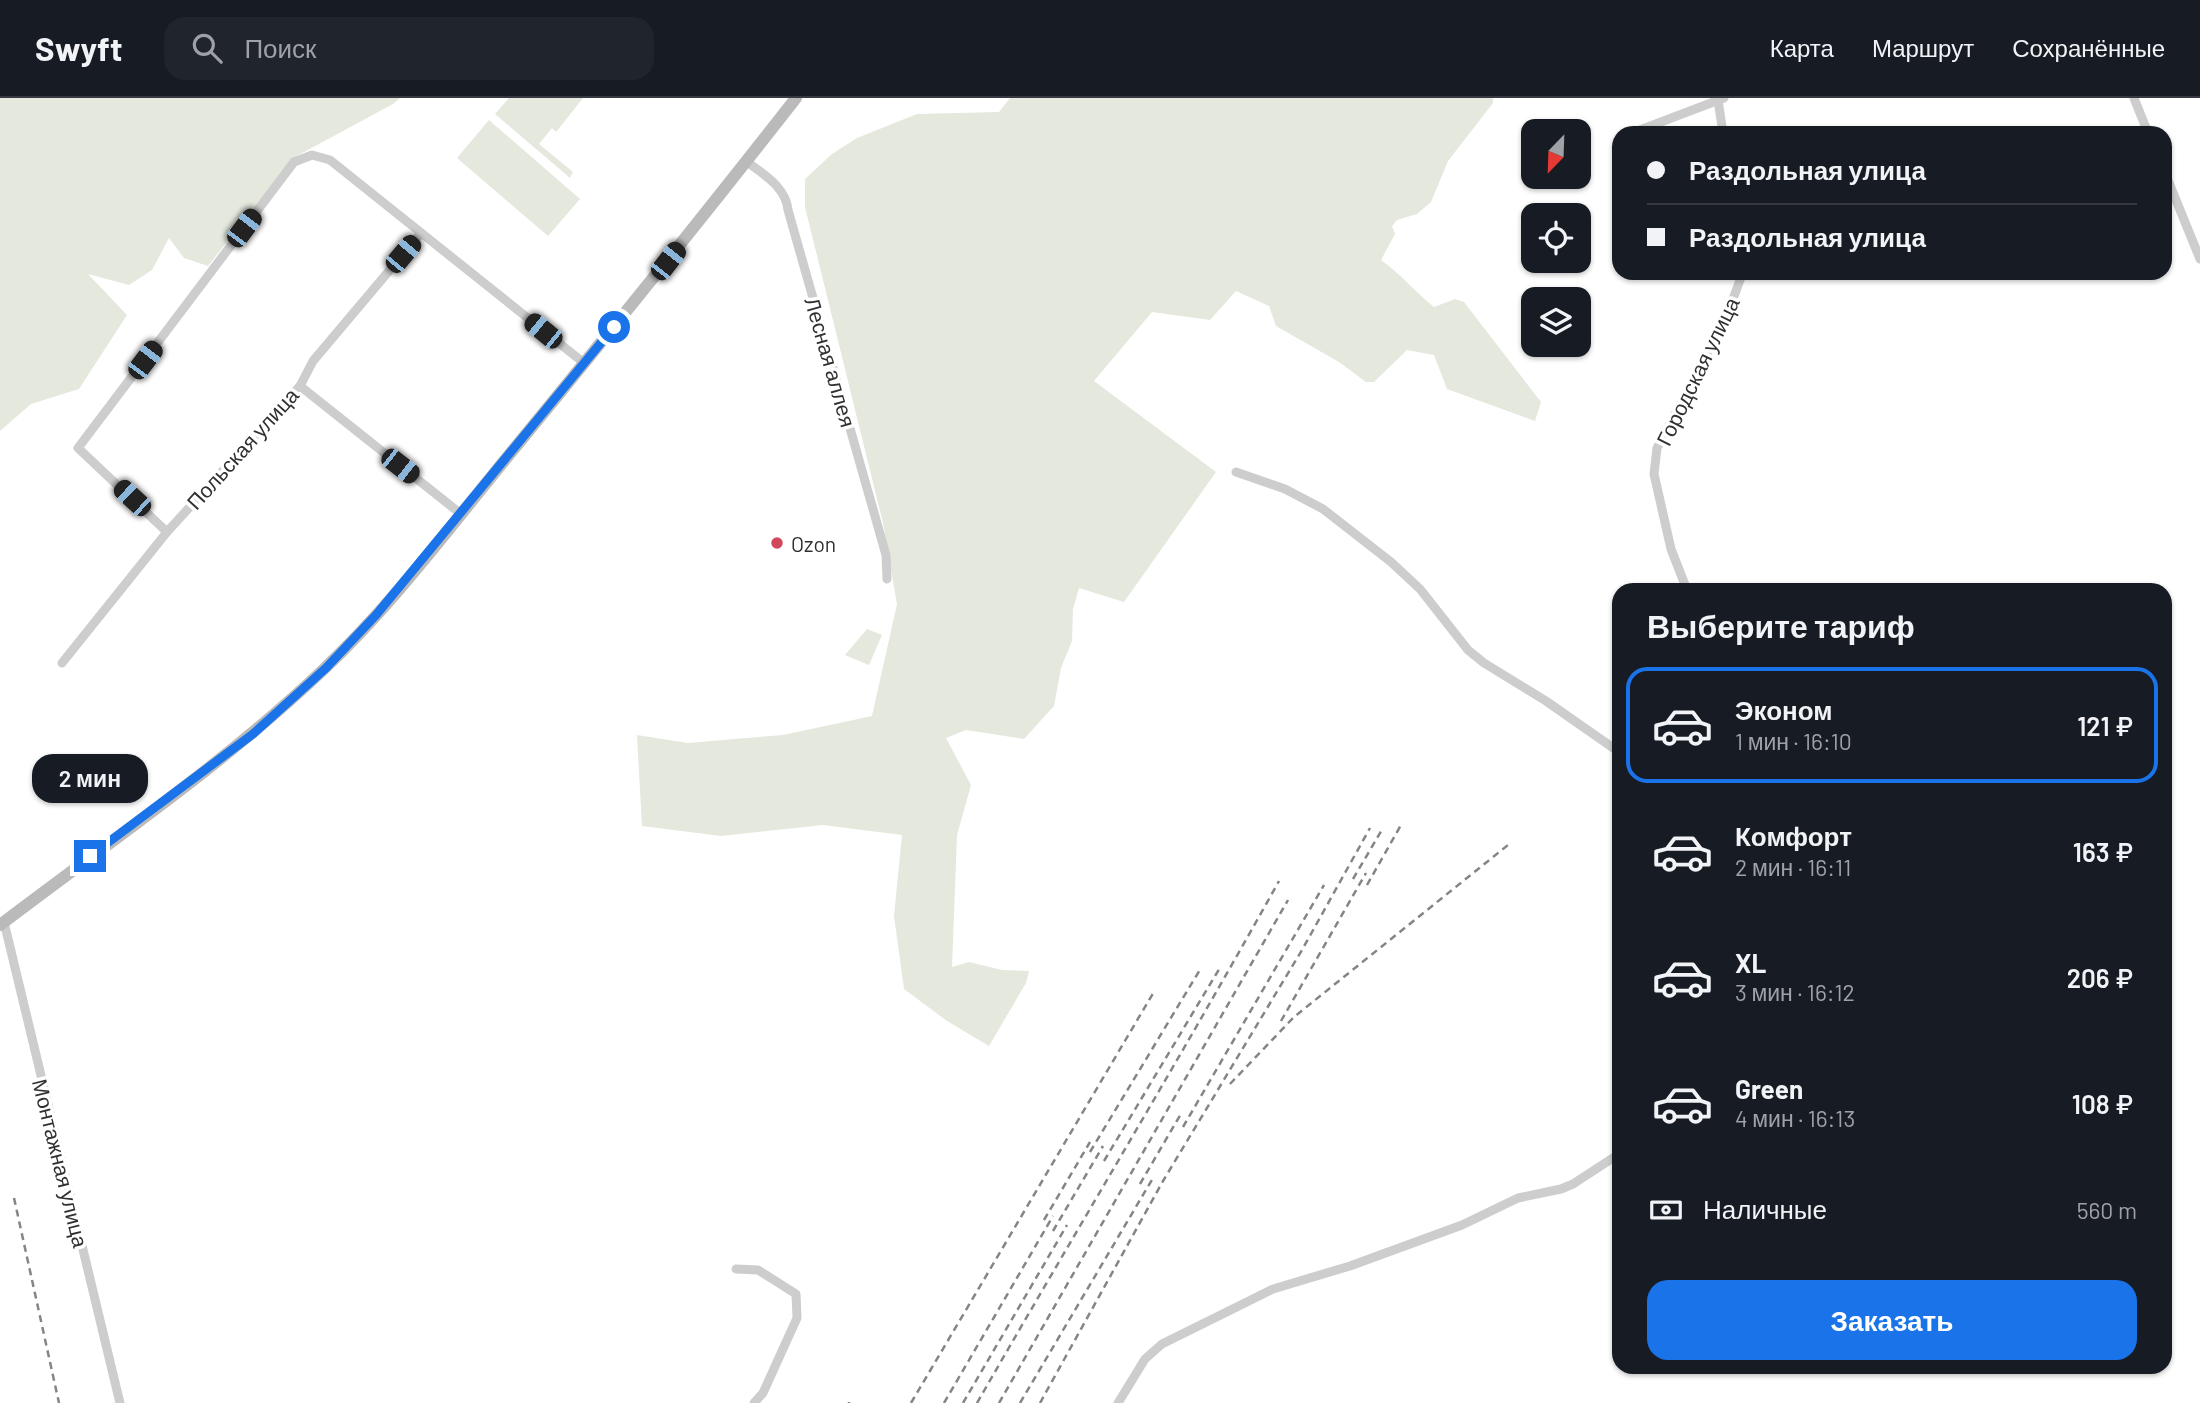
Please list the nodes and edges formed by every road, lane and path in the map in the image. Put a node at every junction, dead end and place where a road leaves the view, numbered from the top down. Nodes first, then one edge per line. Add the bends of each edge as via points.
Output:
1 (796, 98) edge
2 (2134, 98) edge
3 (1721, 99) edge
4 (1650, 126) edge
5 (1723, 126) edge
6 (2145, 126) edge
7 (747, 161) junction
8 (2172, 190) edge
9 (421, 233) junction
10 (2200, 259) edge
11 (1740, 280) edge
12 (584, 363) junction
13 (300, 386) junction
14 (1236, 472) dead end
15 (461, 514) junction
16 (167, 532) junction
17 (887, 579) dead end
18 (1684, 583) edge
19 (62, 663) dead end
20 (1612, 747) edge
21 (2, 923) edge
22 (1612, 1159) edge
23 (736, 1269) dead end
24 (120, 1403) edge
25 (754, 1403) edge
26 (1118, 1403) edge

1 - 7 main road
2 - 6 street
3 - 4 street
3 - 5 street
7 - 12 main road
7 - 17 street, Лесная аллея via 787,198 886,555
8 - 10 street
9 - 12 street
9 - 13 street, Польская улица via 313,361
9 - 16 street via 330,160 312,155 294,162 78,448
11 - 18 street, Городская улица via 1726,318 1657,448 1654,474 1671,549
12 - 15 main road
13 - 15 street
13 - 16 street, Польская улица
14 - 20 street via 1323,509 1420,589 1468,650
15 - 21 main road via 326,668 253,734
16 - 19 street, Польская улица
21 - 24 street, Монтажная улица
22 - 26 street via 1573,1184 1518,1198 1462,1225 1273,1289 1163,1344 1145,1359
23 - 25 street via 758,1270 796,1294 797,1318 763,1393

